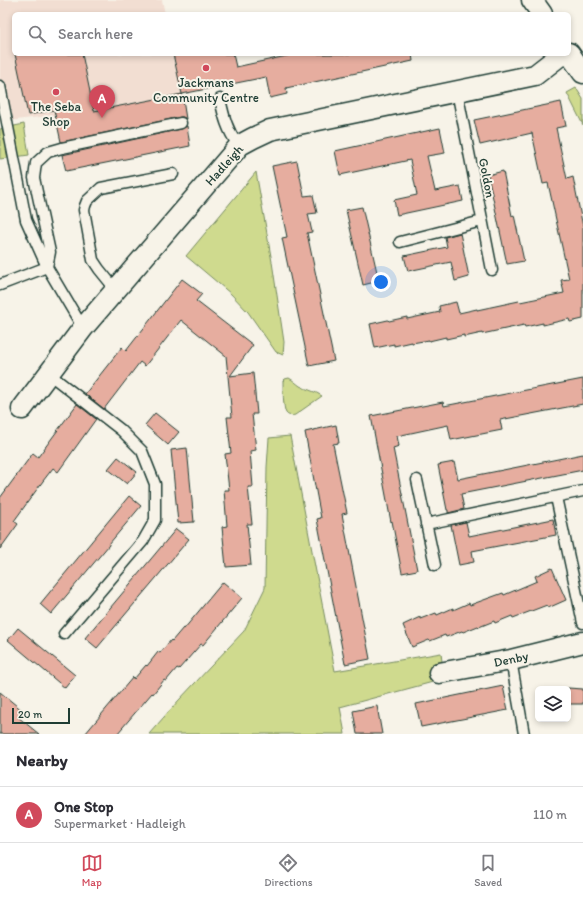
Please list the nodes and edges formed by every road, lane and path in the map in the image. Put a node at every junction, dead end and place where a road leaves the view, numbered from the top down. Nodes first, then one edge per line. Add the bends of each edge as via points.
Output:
1 (532, 0) edge
2 (541, 12) edge
3 (559, 56) edge
4 (571, 56) edge
5 (583, 73) edge
6 (0, 86) edge
7 (457, 91) junction
8 (220, 98) dead end
9 (181, 123) dead end
10 (240, 145) junction
11 (173, 174) dead end
12 (482, 221) junction
13 (400, 242) dead end
14 (47, 267) junction
15 (492, 270) dead end
16 (0, 285) edge
17 (116, 290) junction
18 (83, 328) junction
19 (49, 374) junction
20 (22, 409) dead end
21 (417, 480) dead end
22 (583, 490) edge
23 (556, 496) junction
24 (426, 524) junction
25 (435, 565) dead end
26 (583, 623) edge
27 (64, 634) dead end
28 (583, 642) edge
29 (511, 660) junction
30 (439, 673) dead end
31 (524, 734) edge

1 - 2 street
3 - 7 street, Hadleigh via 535,75
4 - 5 street
6 - 14 lane via 26,220
7 - 10 street, Hadleigh via 270,130
7 - 12 lane, Goldon
8 - 10 lane via 231,136
9 - 14 lane via 62,148 48,152 36,163 34,178 50,252
10 - 17 street, Hadleigh
11 - 17 lane via 102,188 85,206 93,260
12 - 13 lane
12 - 15 lane, Goldon
14 - 16 lane
14 - 18 lane
17 - 18 street, Hadleigh
18 - 19 street, Hadleigh
19 - 20 street, Hadleigh
19 - 27 lane via 121,430 142,451 155,484 155,520 143,541
21 - 24 lane
22 - 23 lane
23 - 24 lane
23 - 26 lane
24 - 25 lane
28 - 29 street, Denby
29 - 30 street, Denby
29 - 31 lane

